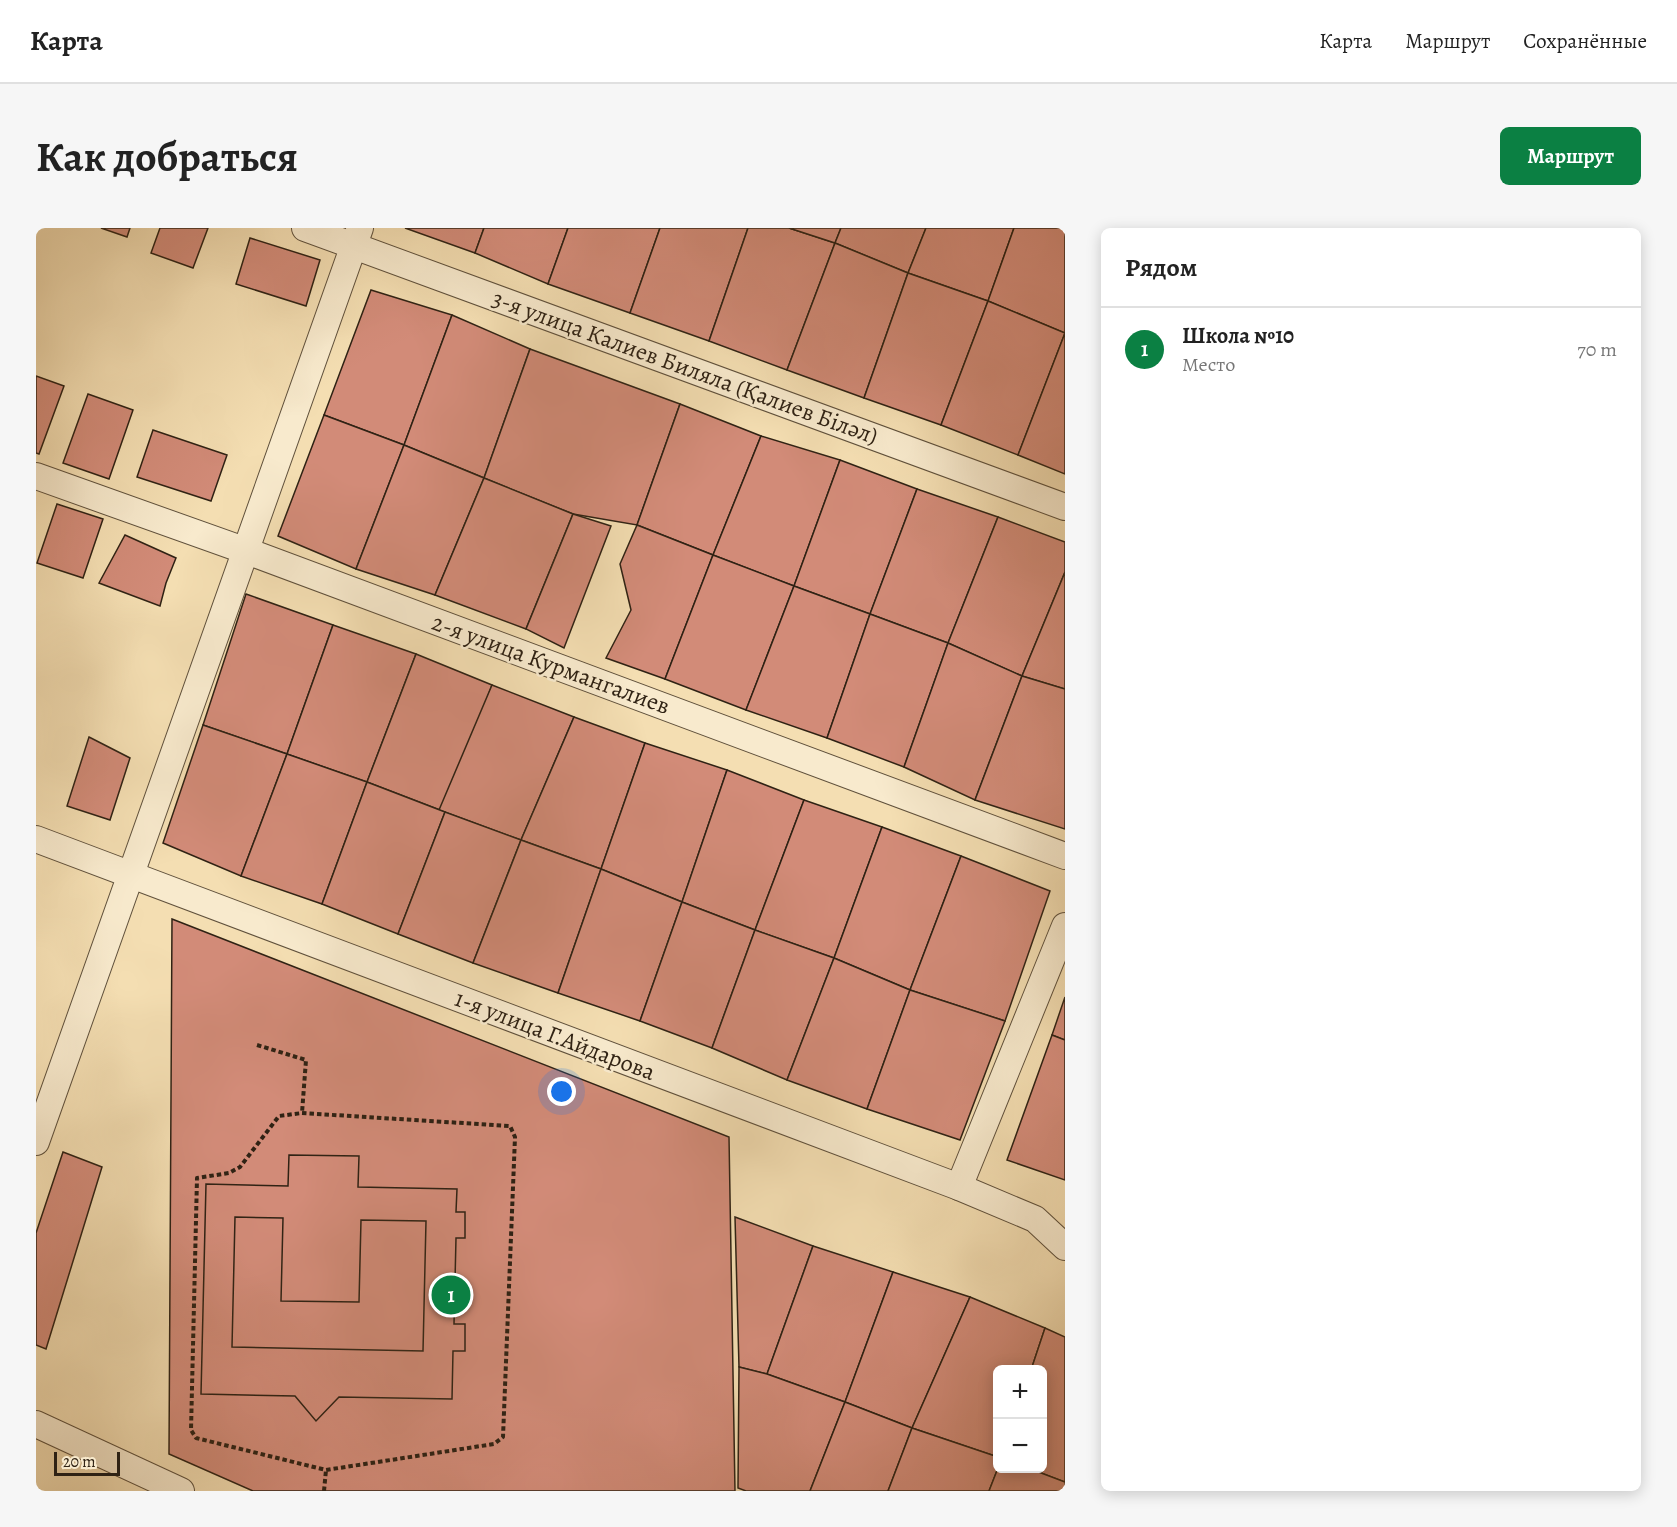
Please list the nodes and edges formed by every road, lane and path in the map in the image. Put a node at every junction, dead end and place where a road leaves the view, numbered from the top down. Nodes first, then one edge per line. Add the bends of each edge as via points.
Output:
1 (305, 228) edge
2 (357, 237) edge
3 (36, 476) edge
4 (1065, 507) edge
5 (246, 551) junction
6 (36, 839) edge
7 (1065, 856) edge
8 (131, 875) junction
9 (1065, 926) edge
10 (257, 1045) dead end
11 (302, 1113) junction
12 (36, 1142) edge
13 (959, 1187) junction
14 (1065, 1247) edge
15 (36, 1424) edge
16 (326, 1470) junction
17 (181, 1491) edge
18 (324, 1491) edge

1 - 2 street, 3-я улица Калиев Биляла (Қалиев Біләл)
2 - 4 street, 3-я улица Калиев Биляла (Қалиев Біләл)
2 - 5 street
3 - 5 street, 2-я улица Курмангалиев
5 - 7 street, 2-я улица Курмангалиев
5 - 8 street
6 - 8 street, 1-я улица Г.Айдарова
8 - 12 street
8 - 13 street, 1-я улица Г.Айдарова
9 - 13 street
10 - 11 path via 306,1060
11 - 16 path via 279,1116 240,1167 229,1173 197,1178 191,1430 196,1438
11 - 16 path via 510,1126 515,1137 503,1437 494,1444
13 - 14 street, 1-я улица Г.Айдарова via 1035,1219
15 - 17 street
16 - 18 path

